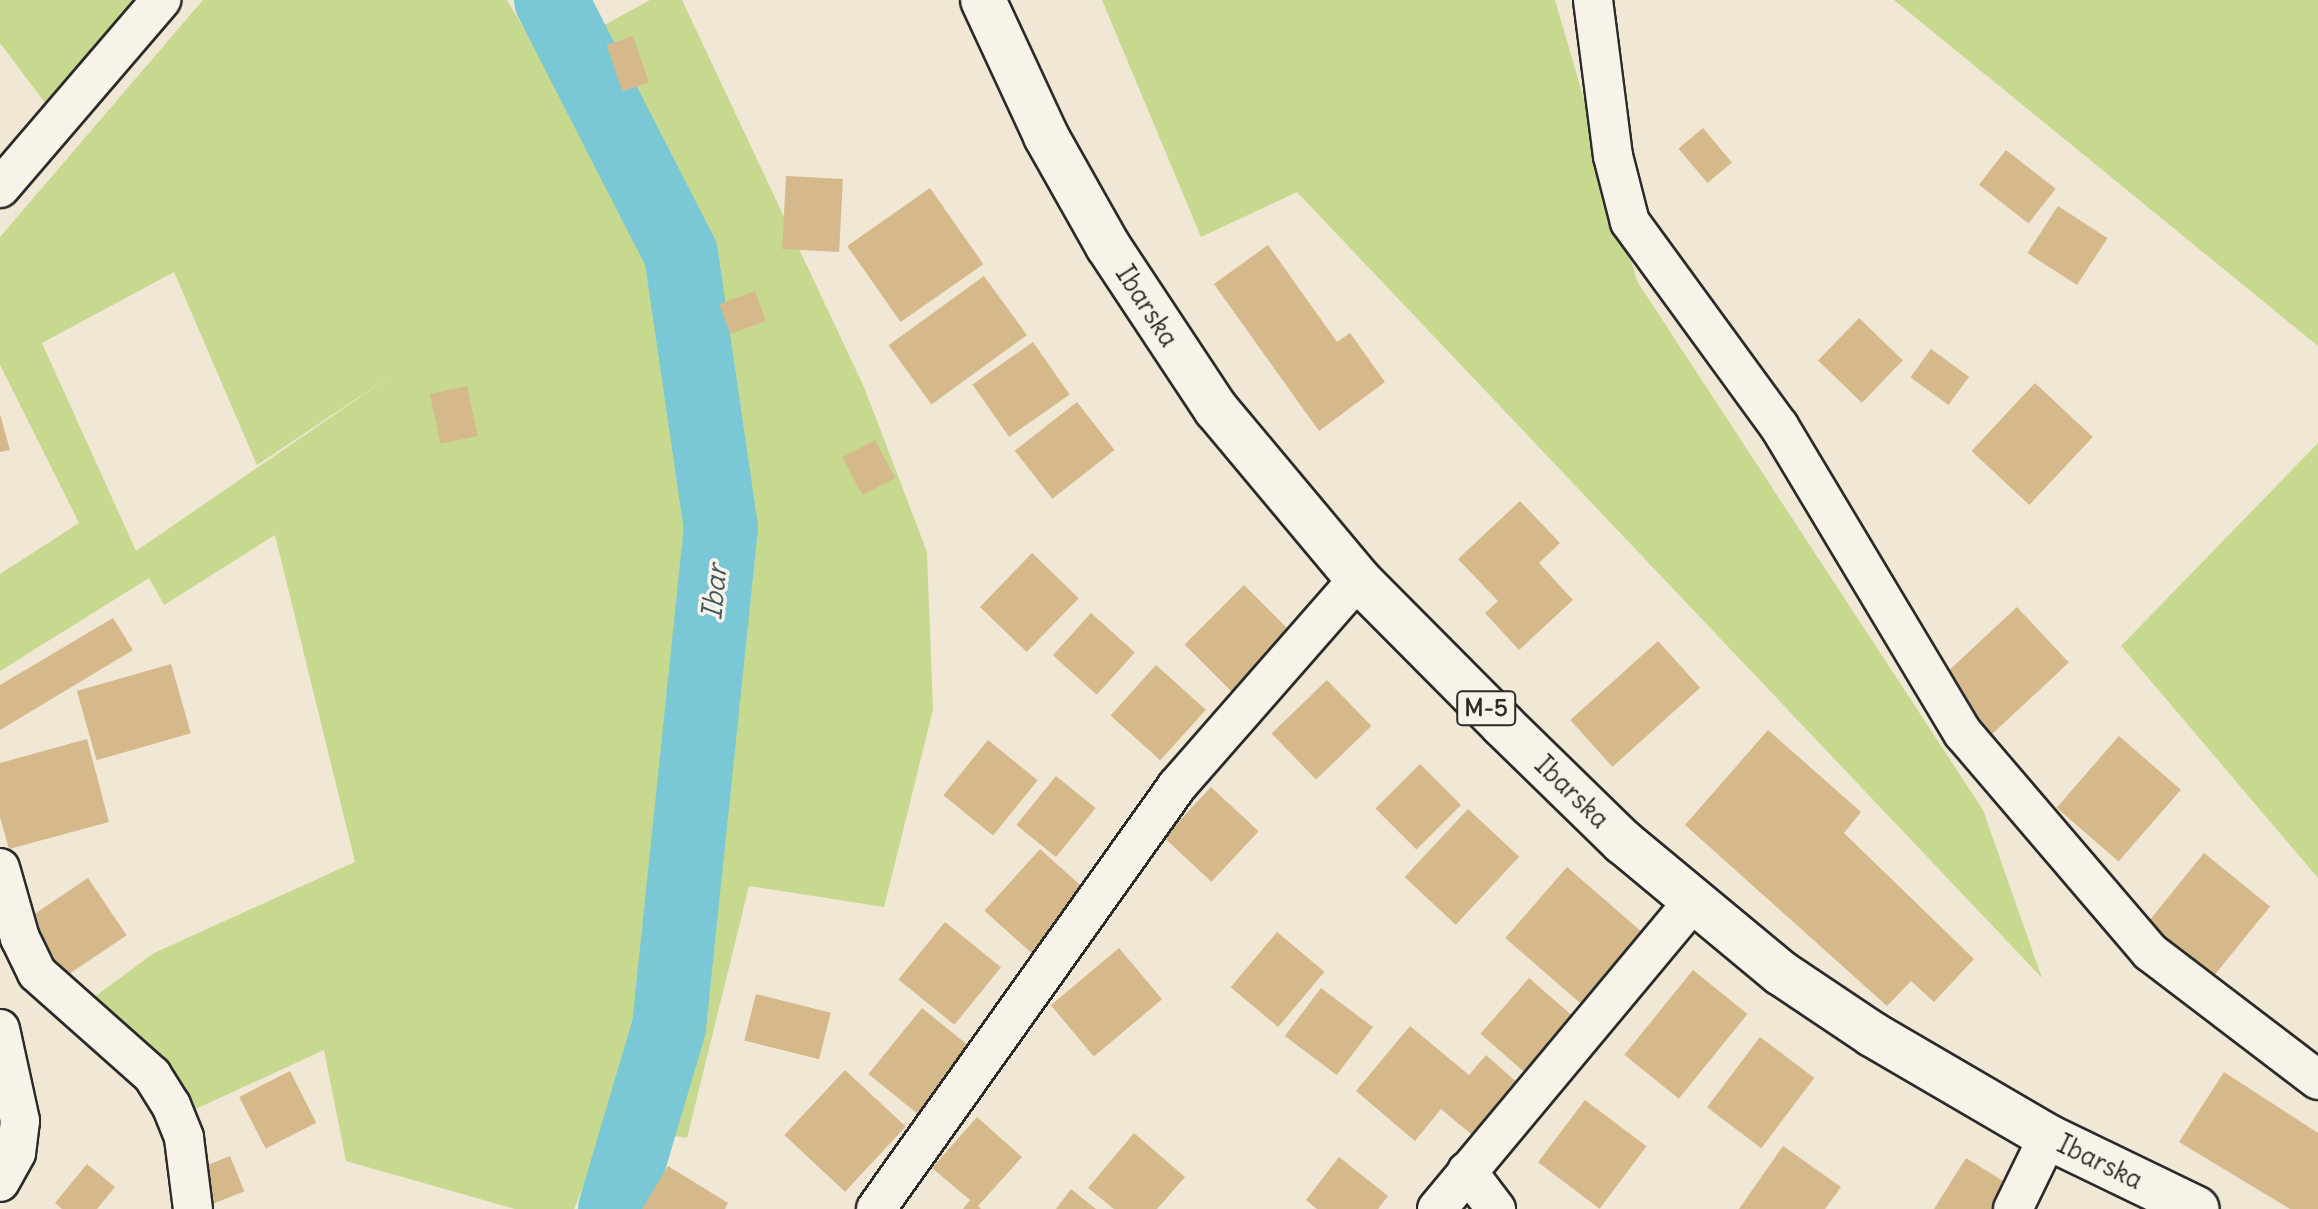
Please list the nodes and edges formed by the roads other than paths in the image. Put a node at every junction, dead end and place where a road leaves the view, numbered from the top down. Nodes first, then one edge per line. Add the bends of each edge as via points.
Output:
1 (161, 0) edge
2 (983, 0) edge
3 (1593, 0) edge
4 (0, 188) edge
5 (1358, 579) junction
6 (1, 888) edge
7 (1692, 903) junction
8 (0, 1029) edge
9 (2318, 1080) edge
10 (2048, 1137) junction
11 (1467, 1171) junction
12 (0, 1182) edge
13 (193, 1209) edge
14 (876, 1209) edge
15 (1437, 1209) edge
16 (1496, 1209) edge
17 (2013, 1209) edge
18 (2197, 1209) edge

1 - 4 street
2 - 5 main road, Ibarska / M-5 via 1046,136 1161,329 1216,409
3 - 9 street via 1613,156 1630,222 1779,426 1963,733 2150,952
5 - 7 main road, Ibarska / M-5 via 1601,821
5 - 14 street via 1177,786
6 - 13 street via 37,973 152,1075 171,1105 184,1138
7 - 10 main road, Ibarska / M-5 via 1781,973 1872,1034
7 - 11 street
8 - 12 street via 20,1121 16,1153
10 - 17 street
10 - 18 main road, Ibarska / M-5
11 - 15 street
11 - 16 street

